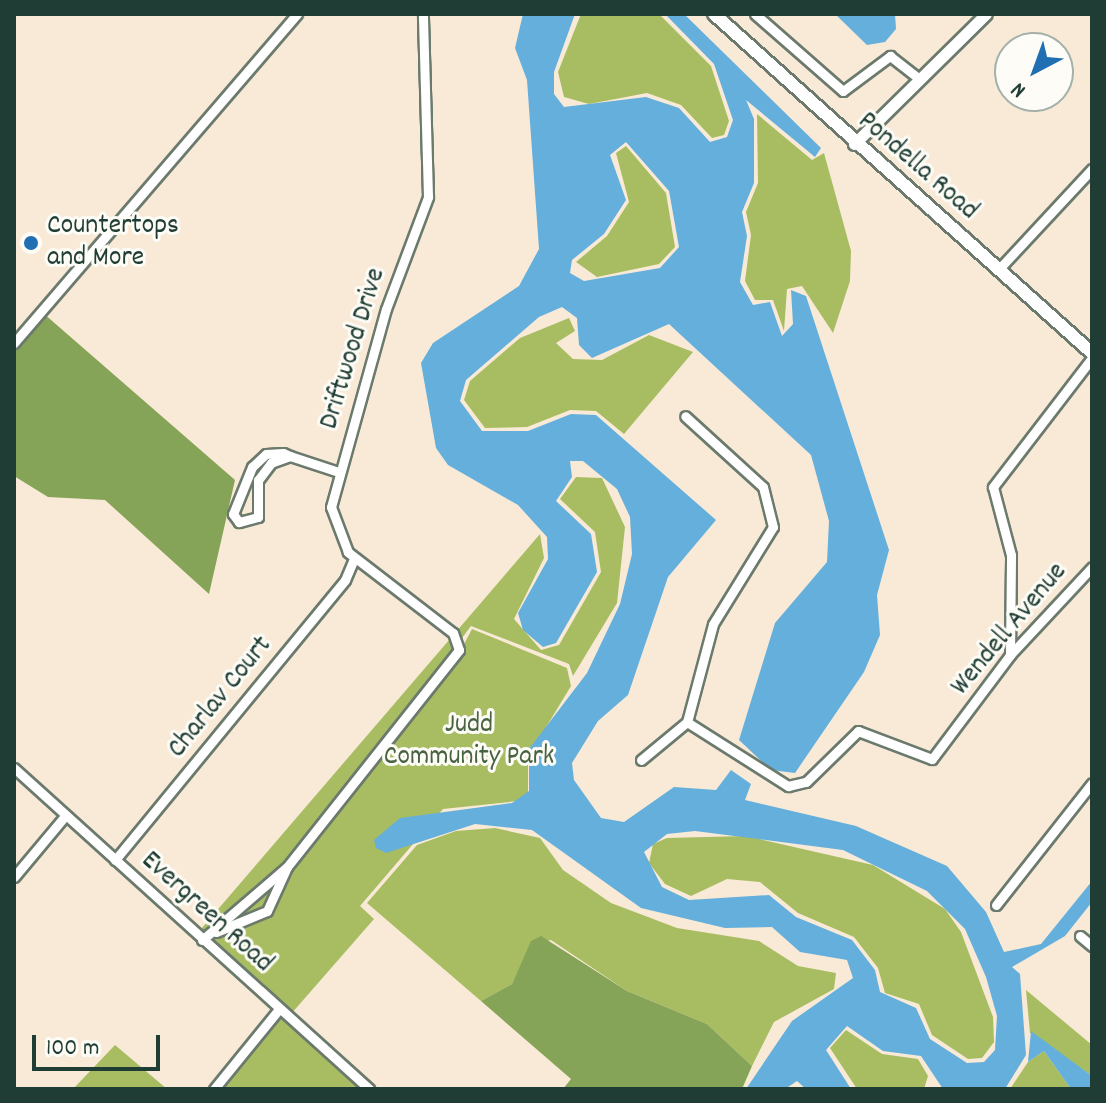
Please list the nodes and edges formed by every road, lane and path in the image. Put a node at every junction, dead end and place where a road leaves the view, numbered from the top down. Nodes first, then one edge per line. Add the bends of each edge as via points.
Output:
1 (297, 14) edge
2 (423, 14) edge
3 (714, 14) edge
4 (755, 14) edge
5 (981, 16) edge
6 (919, 79) junction
7 (854, 144) junction
8 (1092, 169) edge
9 (998, 270) junction
10 (14, 343) edge
11 (1092, 355) edge
12 (685, 416) dead end
13 (290, 456) junction
14 (339, 472) junction
15 (245, 482) junction
16 (256, 486) junction
17 (354, 559) junction
18 (1092, 567) edge
19 (1010, 655) junction
20 (687, 722) junction
21 (641, 760) dead end
22 (14, 768) edge
23 (1091, 786) edge
24 (65, 816) junction
25 (115, 860) junction
26 (287, 867) junction
27 (14, 877) edge
28 (996, 905) dead end
29 (216, 932) junction
30 (1080, 936) dead end
31 (202, 940) junction
32 (1092, 946) edge
33 (279, 1009) junction
34 (214, 1089) edge
35 (369, 1089) edge

1 - 10 street
2 - 14 street, Driftwood Drive via 428,197
3 - 7 main road, Pondella Road
4 - 6 street via 843,91 890,56
5 - 6 street
6 - 7 street
7 - 9 main road, Pondella Road
8 - 9 street
9 - 11 main road, Pondella Road
11 - 19 street via 993,487 1011,555
12 - 20 street via 756,479 773,516 766,547 713,624
13 - 14 street
13 - 15 street via 266,454
13 - 16 street via 271,463
14 - 17 street, Driftwood Drive via 333,525
15 - 16 street
15 - 16 street via 233,514 239,522 258,517
17 - 25 street, Charlav Court via 345,580
17 - 26 street, Driftwood Drive via 459,641 454,658
18 - 19 street, Wendell Avenue
19 - 20 street, Wendell Avenue via 932,759 858,731 806,782 791,786
20 - 21 street
22 - 24 street, Evergreen Road
23 - 28 street
24 - 25 street, Evergreen Road
24 - 27 street
25 - 31 street, Evergreen Road
26 - 29 street
26 - 29 street via 267,911
29 - 31 street
30 - 32 street
31 - 33 street, Evergreen Road
33 - 34 street
33 - 35 street, Evergreen Road

